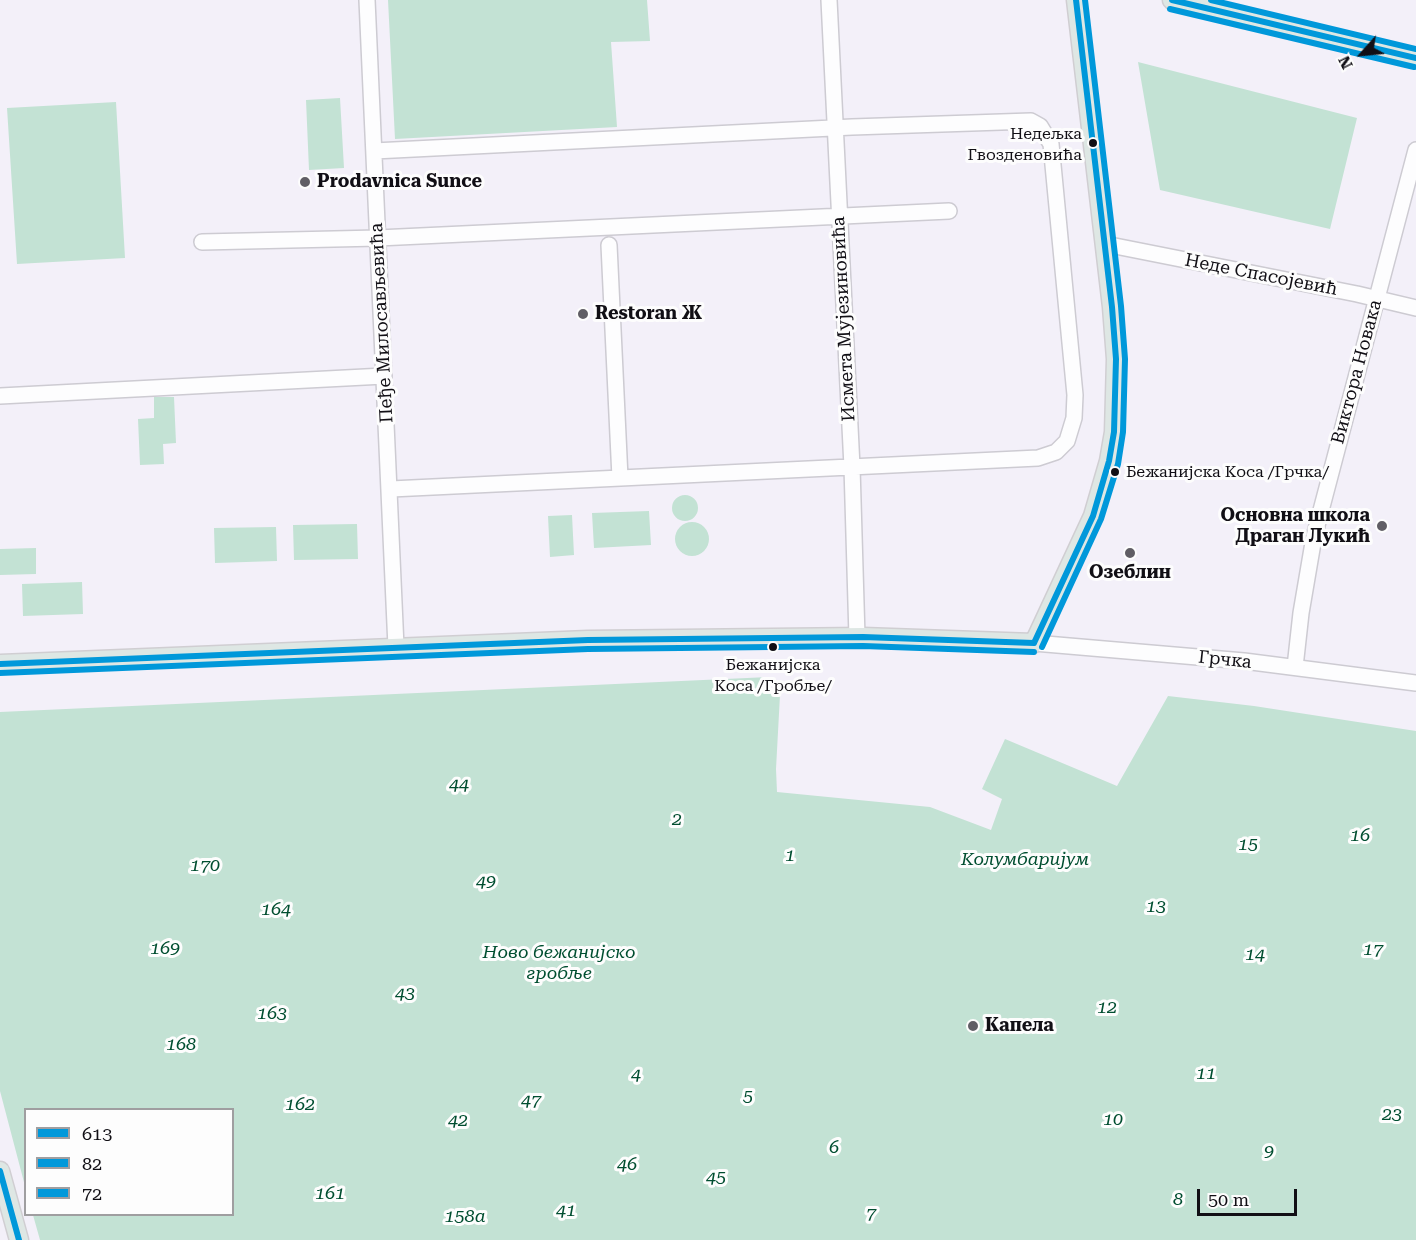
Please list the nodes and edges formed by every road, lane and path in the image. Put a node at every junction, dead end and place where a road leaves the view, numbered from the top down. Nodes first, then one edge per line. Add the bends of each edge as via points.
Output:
1 (367, 0) edge
2 (829, 0) edge
3 (1077, 0) edge
4 (1172, 0) edge
5 (1416, 58) edge
6 (834, 128) junction
7 (1416, 150) edge
8 (374, 151) junction
9 (949, 211) dead end
10 (839, 217) junction
11 (378, 238) junction
12 (202, 242) dead end
13 (1106, 244) junction
14 (609, 245) dead end
15 (1377, 299) junction
16 (1416, 308) edge
17 (384, 376) junction
18 (0, 396) edge
19 (852, 467) junction
20 (620, 478) junction
21 (391, 489) junction
22 (857, 637) junction
23 (1034, 643) junction
24 (396, 646) junction
25 (0, 664) edge
26 (1295, 667) junction
27 (1416, 683) edge
28 (0, 1171) edge
29 (19, 1240) edge

1 - 8 street, Пеђе Милосављевића
2 - 6 street, Исмета Мујезиновића
3 - 13 main road
4 - 5 main road
6 - 8 street
6 - 10 street, Исмета Мујезиновића
6 - 19 street via 1013,120 1040,126 1052,144 1075,394 1072,432 1062,447 1048,456
7 - 15 street, Виктора Новака
8 - 11 street, Пеђе Милосављевића
9 - 10 street
10 - 11 street
10 - 19 street, Исмета Мујезиновића
11 - 12 street
11 - 17 street, Пеђе Милосављевића
13 - 15 street, Неде Спасојевић
13 - 23 main road via 1116,359 1110,457 1093,516
14 - 20 street
15 - 16 street, Неде Спасојевић
15 - 26 street, Виктора Новака via 1314,537
17 - 18 street
17 - 21 street, Пеђе Милосављевића
19 - 20 street
19 - 22 street, Исмета Мујезиновића
20 - 21 street
21 - 24 street, Пеђе Милосављевића
22 - 23 main road
22 - 24 main road
23 - 26 street, Грчка
24 - 25 main road
26 - 27 street, Грчка
28 - 29 main road

